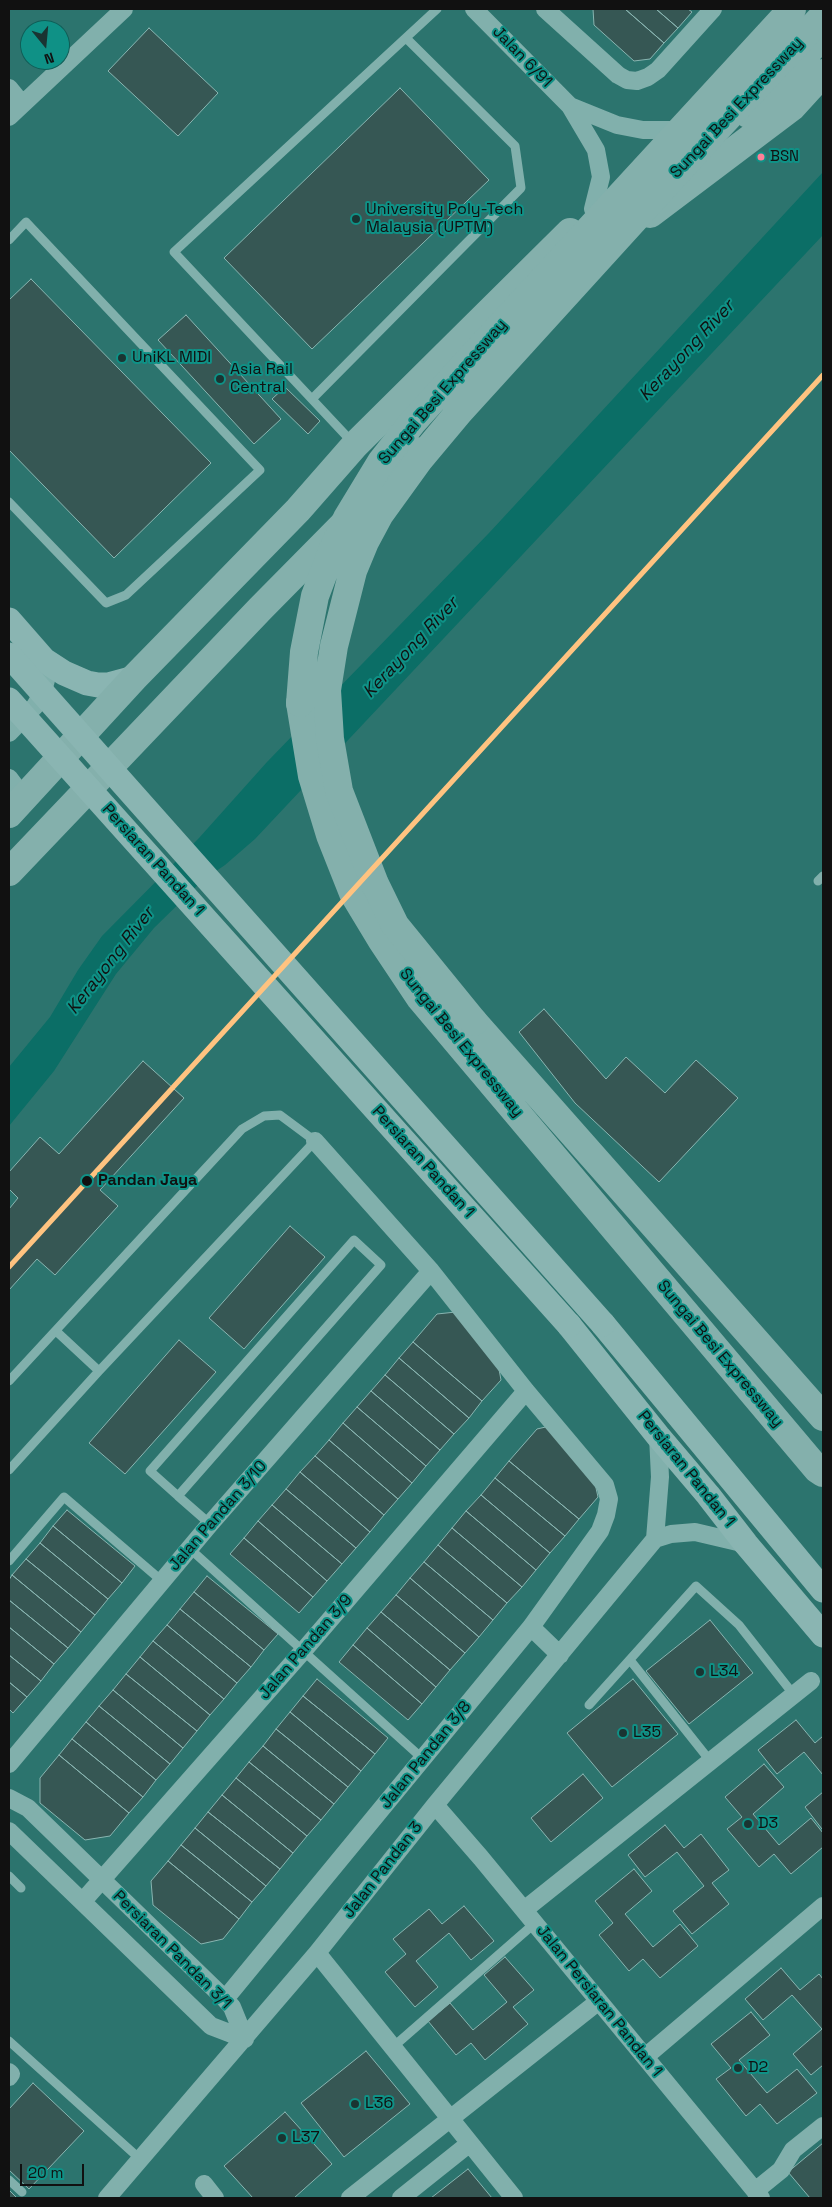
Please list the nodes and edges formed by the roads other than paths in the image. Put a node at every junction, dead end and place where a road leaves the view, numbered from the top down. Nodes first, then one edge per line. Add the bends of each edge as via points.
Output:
1 (124, 9) edge
2 (437, 9) edge
3 (474, 9) edge
4 (713, 9) edge
5 (787, 9) edge
6 (792, 9) edge
7 (553, 11) edge
8 (823, 16) edge
9 (823, 36) edge
10 (406, 38) junction
11 (823, 72) edge
12 (9, 88) edge
13 (22, 104) junction
14 (570, 106) junction
15 (9, 117) edge
16 (671, 130) junction
17 (593, 209) junction
18 (650, 214) junction
19 (9, 240) edge
20 (312, 399) junction
21 (355, 445) junction
22 (9, 502) edge
23 (9, 620) edge
24 (9, 655) edge
25 (44, 660) junction
26 (134, 678) junction
27 (9, 700) edge
28 (9, 733) edge
29 (14, 797) edge
30 (9, 872) edge
31 (315, 1141) junction
32 (430, 1271) junction
33 (56, 1331) junction
34 (99, 1370) junction
35 (9, 1381) edge
36 (526, 1391) junction
37 (823, 1417) edge
38 (658, 1436) junction
39 (9, 1470) edge
40 (821, 1475) edge
41 (178, 1496) junction
42 (210, 1524) junction
43 (655, 1540) junction
44 (746, 1544) junction
45 (189, 1548) junction
46 (9, 1561) edge
47 (162, 1581) junction
48 (823, 1590) edge
49 (531, 1627) junction
50 (823, 1635) edge
51 (304, 1650) junction
52 (560, 1655) junction
53 (630, 1660) junction
54 (811, 1681) dead end
55 (794, 1695) junction
56 (589, 1705) dead end
57 (423, 1759) junction
58 (711, 1762) junction
59 (9, 1764) edge
60 (9, 1798) edge
61 (434, 1805) junction
62 (9, 1831) edge
63 (9, 1876) edge
64 (102, 1879) junction
65 (21, 1888) dead end
66 (83, 1900) junction
67 (823, 1906) edge
68 (524, 1910) junction
69 (535, 1923) junction
70 (317, 1953) junction
71 (225, 1999) junction
72 (599, 2001) junction
73 (245, 2039) junction
74 (9, 2041) edge
75 (393, 2047) junction
76 (645, 2057) junction
77 (9, 2072) edge
78 (9, 2077) edge
79 (450, 2118) junction
80 (823, 2126) edge
81 (470, 2143) junction
82 (140, 2159) junction
83 (9, 2180) edge
84 (204, 2184) dead end
85 (22, 2192) dead end
86 (758, 2194) edge
87 (107, 2198) edge
88 (215, 2198) edge
89 (350, 2198) edge
90 (402, 2198) edge
91 (514, 2198) edge

1 - 13 street
2 - 10 lane
3 - 14 street, Jalan 6/91
4 - 7 street via 658,70 637,81 618,75
5 - 16 highway
6 - 40 highway, Sungai Besi Expressway, bridge via 412,422 381,462 347,518 315,596 304,652 300,703 312,776 330,835 354,893 420,998
8 - 37 highway, Sungai Besi Expressway, bridge via 570,288 419,460 380,514 353,571 334,646 327,690 330,739 339,791 375,884 395,925 474,1022
9 - 18 highway
10 - 20 lane via 515,146 521,188
10 - 20 lane via 174,252
11 - 18 highway via 792,107
12 - 13 street
13 - 15 street
14 - 16 street, Jalan 6/91 via 617,125 643,130
14 - 17 street, Jalan 6/91 via 596,150 601,177
16 - 17 highway
17 - 21 highway
18 - 30 highway via 260,609
19 - 22 lane via 26,222 260,470 126,596 106,603
20 - 21 lane
21 - 26 highway via 291,517
23 - 25 street
24 - 48 street, Persiaran Pandan 1, bridge via 603,1324
25 - 26 street via 87,683 108,685
25 - 28 street via 46,680 42,694
26 - 29 highway
27 - 38 street, Persiaran Pandan 1, bridge via 569,1325
31 - 32 street
31 - 33 lane via 280,1115 264,1116 242,1129
31 - 34 lane
32 - 36 street
32 - 42 street, Jalan Pandan 3/10
33 - 34 lane
33 - 35 lane
34 - 39 lane
36 - 49 street, Jalan Pandan 3/8 via 605,1485 609,1499 600,1531
36 - 51 street, Jalan Pandan 3/9
38 - 43 street via 660,1477
38 - 44 street, Persiaran Pandan 1
41 - 41 lane via 382,1265 354,1240 150,1471
41 - 42 lane
42 - 45 street, Jalan Pandan 3/10
43 - 44 street via 694,1532
43 - 52 street, Jalan Pandan 3
44 - 50 street, Persiaran Pandan 1
45 - 47 street, Jalan Pandan 3/10
45 - 51 lane
46 - 47 lane via 64,1497
47 - 59 street, Jalan Pandan 3/10
49 - 52 street
49 - 57 street, Jalan Pandan 3/8
51 - 57 lane
51 - 64 street, Jalan Pandan 3/9
52 - 61 street, Jalan Pandan 3
53 - 55 lane via 696,1586 739,1625
53 - 56 lane
53 - 58 lane
54 - 55 street
55 - 58 street
57 - 71 street, Jalan Pandan 3/8
58 - 68 street
60 - 64 street, Persiaran Pandan 3/1 via 28,1808
61 - 68 street, Jalan Persiaran Pandan 1
61 - 70 street, Jalan Pandan 3
62 - 66 street, Persiaran Pandan 3/1
63 - 65 lane
64 - 66 street, Jalan Pandan 3/9
64 - 71 street, Persiaran Pandan 3/1
66 - 73 street, Persiaran Pandan 3/1 via 211,2026
67 - 76 street
68 - 69 street, Jalan Persiaran Pandan 1
69 - 72 street, Jalan Persiaran Pandan 1
69 - 75 lane
70 - 73 street, Jalan Pandan 3
70 - 75 street
71 - 73 street, Persiaran Pandan 3/1 via 232,2007
72 - 76 street, Jalan Persiaran Pandan 1
72 - 79 street
73 - 82 street, Jalan Pandan 3
74 - 82 lane
75 - 79 street
76 - 86 street, Jalan Persiaran Pandan 1
77 - 78 street via 12,2074
79 - 81 street
79 - 89 street
80 - 86 street via 793,2150 781,2170
81 - 90 street
81 - 91 street
82 - 87 street, Jalan Pandan 3
83 - 85 lane
84 - 88 street

